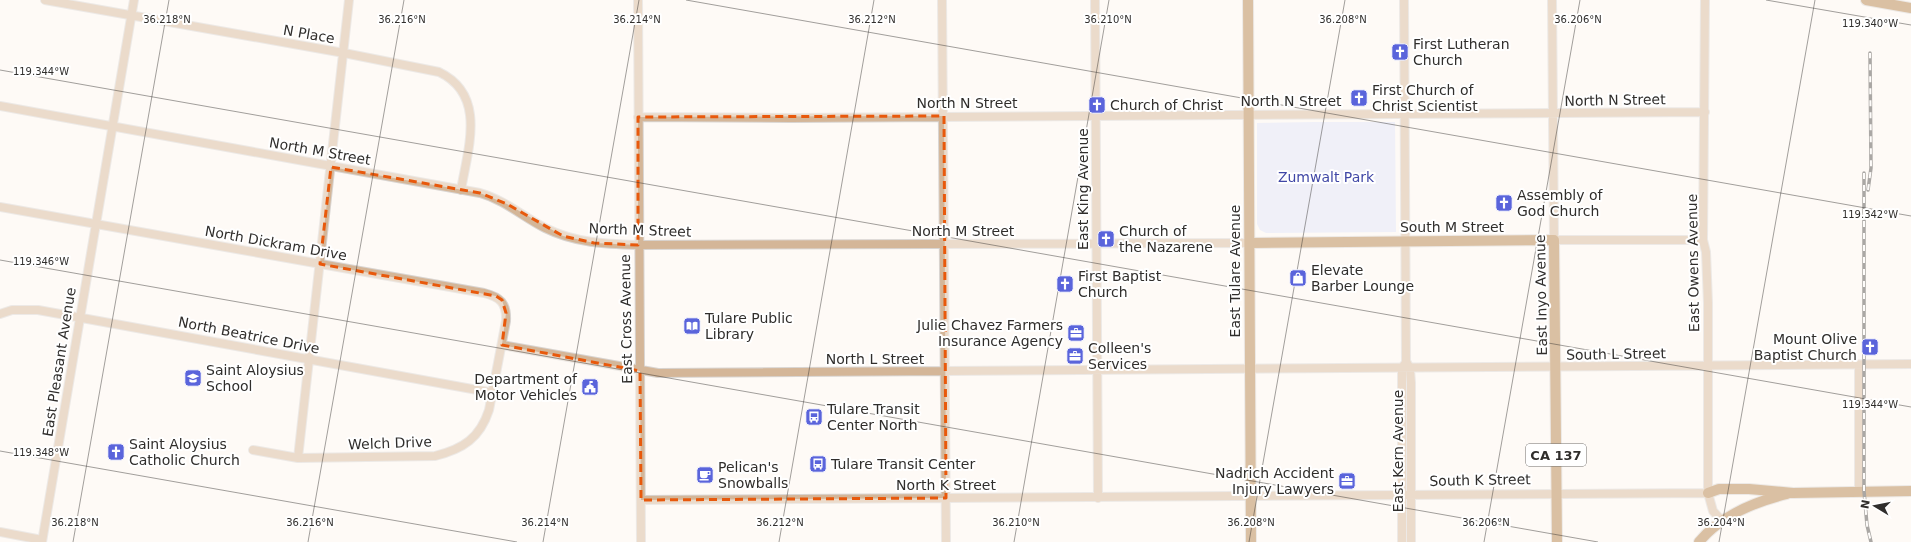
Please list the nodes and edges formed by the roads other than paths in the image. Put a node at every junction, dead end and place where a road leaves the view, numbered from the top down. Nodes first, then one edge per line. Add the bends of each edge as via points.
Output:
1 (45, 0) edge
2 (134, 0) edge
3 (349, 0) edge
4 (638, 0) edge
5 (942, 0) edge
6 (1095, 0) edge
7 (1248, 0) edge
8 (1404, 0) edge
9 (1552, 0) edge
10 (1705, 0) edge
11 (1866, 0) edge
12 (1911, 8) edge
13 (132, 15) junction
14 (344, 53) junction
15 (0, 106) edge
16 (1705, 112) junction
17 (1554, 113) junction
18 (1248, 114) junction
19 (1404, 114) junction
20 (944, 116) junction
21 (1096, 116) junction
22 (638, 117) junction
23 (112, 127) junction
24 (331, 167) junction
25 (461, 190) junction
26 (0, 207) edge
27 (95, 224) junction
28 (1554, 240) junction
29 (1703, 240) junction
30 (1404, 241) junction
31 (1096, 243) junction
32 (1250, 243) junction
33 (943, 244) junction
34 (638, 245) junction
35 (320, 264) junction
36 (0, 314) edge
37 (79, 317) junction
38 (502, 345) junction
39 (309, 360) junction
40 (1911, 364) edge
41 (1859, 365) junction
42 (1406, 366) junction
43 (1708, 366) junction
44 (1555, 368) junction
45 (1250, 369) junction
46 (1097, 370) junction
47 (640, 371) junction
48 (945, 372) junction
49 (494, 393) junction
50 (254, 450) dead end
51 (298, 458) junction
52 (1859, 491) junction
53 (1911, 491) edge
54 (1556, 493) junction
55 (1708, 493) junction
56 (1793, 493) junction
57 (1251, 495) junction
58 (1407, 495) junction
59 (946, 498) junction
60 (1098, 498) junction
61 (641, 500) junction
62 (1722, 521) junction
63 (0, 532) edge
64 (42, 541) edge
65 (641, 542) edge
66 (946, 542) edge
67 (1251, 542) edge
68 (1402, 542) edge
69 (1411, 542) edge
70 (1557, 542) edge
71 (1699, 542) edge

1 - 13 street, N Place
2 - 13 street, East Pleasant Avenue
3 - 14 street
4 - 22 street, East Cross Avenue
5 - 20 street
6 - 21 street, East King Avenue
7 - 18 main road, East Tulare Avenue
8 - 19 street, East Kern Avenue
9 - 17 street, East Inyo Avenue
10 - 16 street, East Owens Avenue
11 - 12 main road
13 - 14 street, N Place
13 - 23 street, East Pleasant Avenue
14 - 24 street
14 - 25 street, N Place via 439,72 460,86 471,118
15 - 23 street, North M Street
16 - 17 street, North N Street
16 - 29 street, East Owens Avenue
17 - 19 street, North N Street
17 - 28 street, East Inyo Avenue
18 - 19 street, North N Street
18 - 21 street, North N Street
18 - 32 main road, East Tulare Avenue
19 - 30 street, East Kern Avenue
20 - 21 street, North N Street
20 - 22 street, North N Street
20 - 33 street
21 - 31 street, East King Avenue
22 - 34 street, East Cross Avenue
23 - 24 street, North M Street
23 - 27 street, East Pleasant Avenue
24 - 25 street, North M Street
24 - 35 street
25 - 34 street, North M Street via 500,201 563,236 586,242
26 - 27 street, North Dickram Drive
27 - 35 street, North Dickram Drive
27 - 37 street, East Pleasant Avenue
28 - 29 street, South M Street
28 - 30 main road, South M Street
28 - 44 main road, East Inyo Avenue / CA 137
29 - 43 street, East Owens Avenue via 1706,252
30 - 32 main road, South M Street
30 - 42 street, East Kern Avenue
31 - 32 street, North M Street
31 - 33 street, North M Street
31 - 46 street, East King Avenue
32 - 45 main road, East Tulare Avenue
33 - 34 street, North M Street
33 - 48 street
34 - 47 street, East Cross Avenue
35 - 38 street, North Dickram Drive via 496,296 502,300 506,314
35 - 39 street
36 - 37 street, North Beatrice Drive via 24,309
37 - 39 street, North Beatrice Drive
37 - 64 street, East Pleasant Avenue
38 - 47 street, North L Street
38 - 49 street, Welch Drive
39 - 49 street, North Beatrice Drive
39 - 51 street
40 - 41 street, South L Street
41 - 43 street, South L Street
41 - 52 street
42 - 44 street, South L Street
42 - 45 street, South L Street
42 - 58 street, East Kern Avenue
43 - 44 street, South L Street
43 - 55 street, East Owens Avenue
44 - 54 main road, East Inyo Avenue / CA 137
45 - 46 street, North L Street
45 - 57 main road, East Tulare Avenue
46 - 48 street, North L Street
46 - 60 street, East King Avenue
47 - 48 street, North L Street
47 - 61 street, East Cross Avenue
48 - 59 street
49 - 51 street, Welch Drive via 486,421 472,439 456,450 436,456
50 - 51 street, Welch Drive
52 - 53 main road
52 - 56 main road
54 - 55 street, South K Street
54 - 58 street, South K Street
54 - 70 main road, East Inyo Avenue / CA 137
55 - 56 main road via 1719,489 1749,489
55 - 62 street, East Owens Avenue via 1713,511
56 - 62 main road via 1749,506
57 - 58 street, South K Street
57 - 60 street, North K Street
57 - 67 main road, East Tulare Avenue
58 - 68 street, East Kern Avenue
58 - 69 street, East Kern Avenue
59 - 60 street, North K Street
59 - 61 street, North K Street
59 - 66 street
61 - 65 street, East Cross Avenue
62 - 71 main road
63 - 64 street

